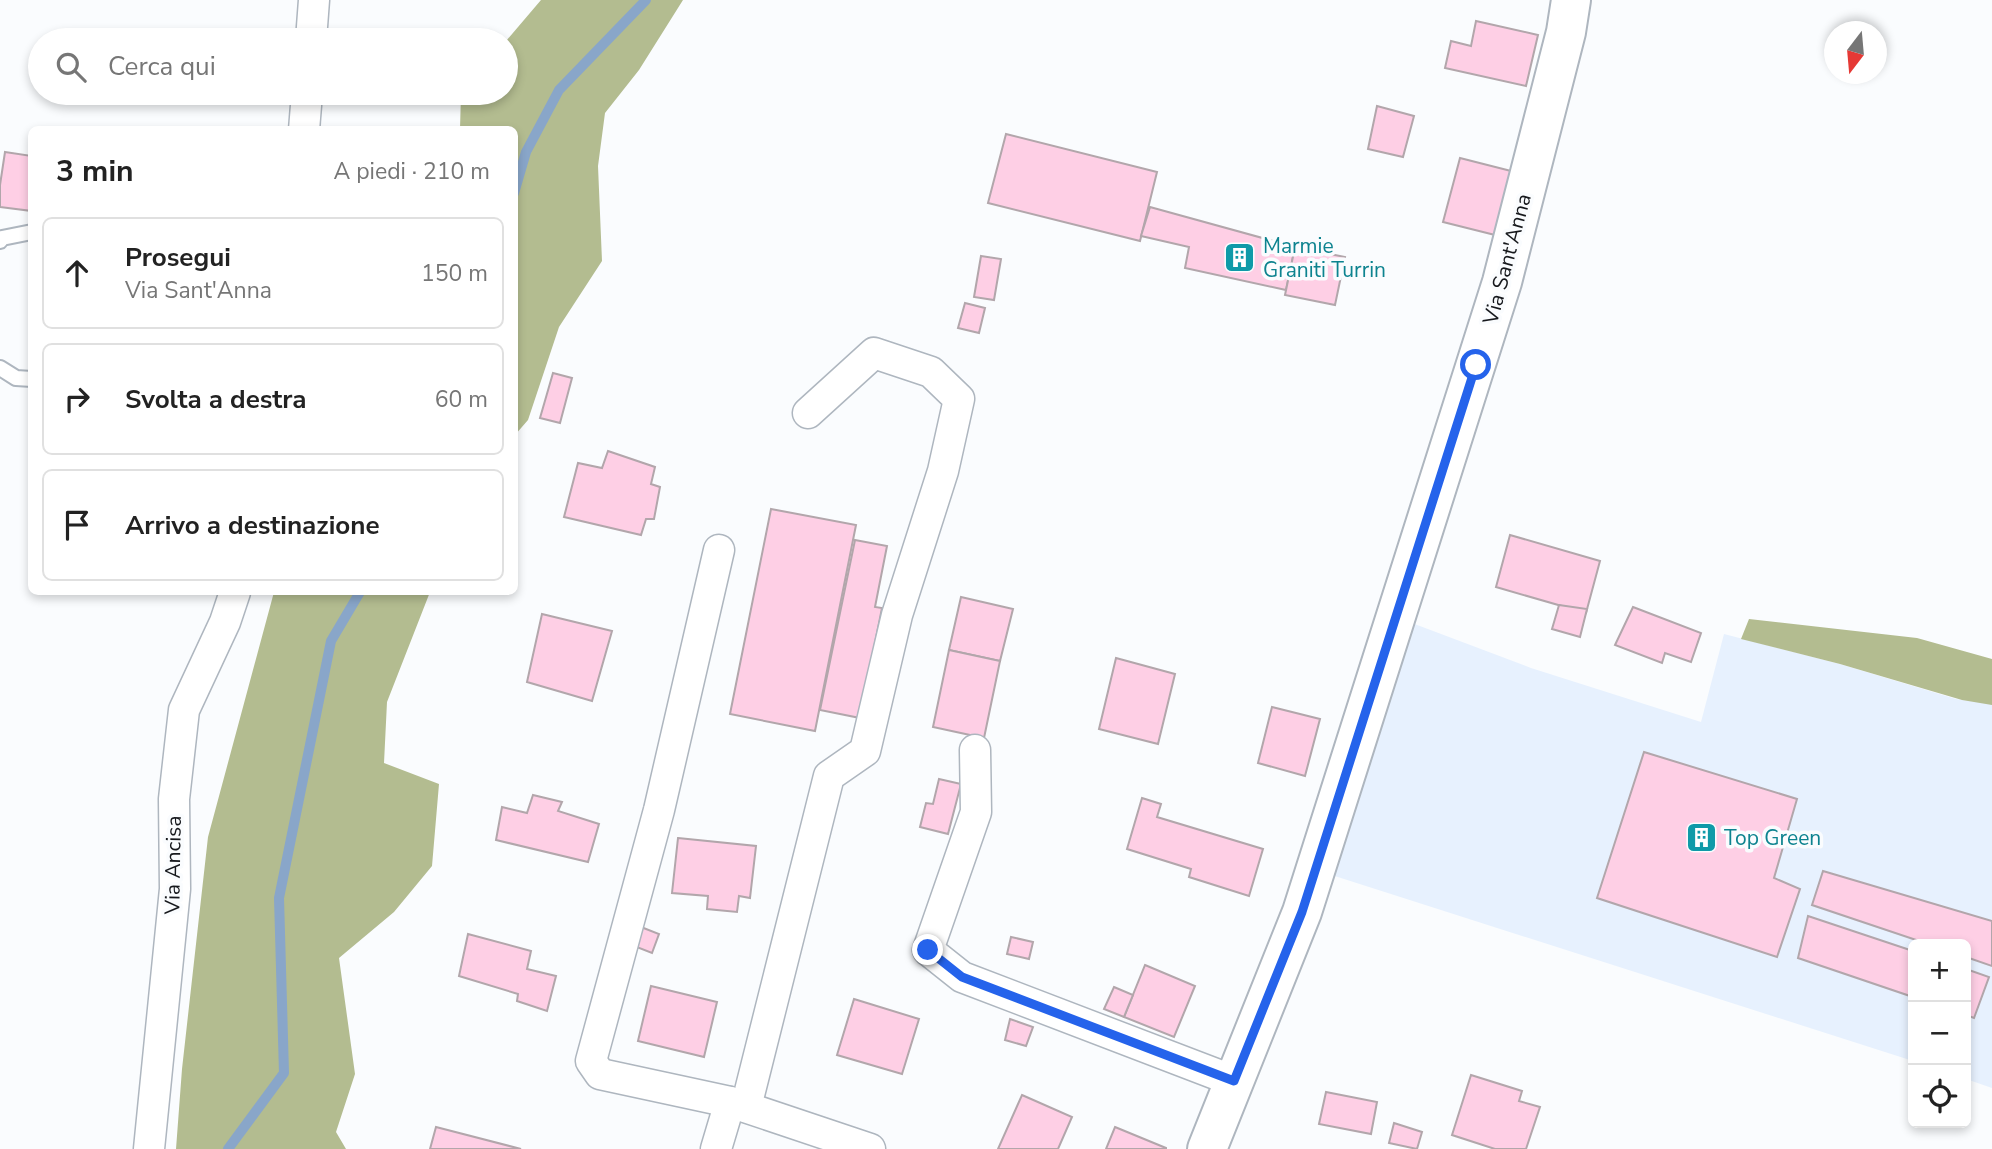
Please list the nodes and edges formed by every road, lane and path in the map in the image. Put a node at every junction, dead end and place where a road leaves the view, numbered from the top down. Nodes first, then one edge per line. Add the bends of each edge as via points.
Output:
1 (314, 0) edge
2 (1571, 0) edge
3 (312, 28) edge
4 (306, 105) edge
5 (304, 126) edge
6 (28, 233) edge
7 (0, 241) edge
8 (0, 368) edge
9 (28, 379) edge
10 (808, 414) dead end
11 (719, 550) dead end
12 (235, 595) edge
13 (975, 750) dead end
14 (1234, 1081) junction
15 (738, 1104) junction
16 (149, 1149) edge
17 (716, 1149) edge
18 (870, 1149) edge
19 (1207, 1149) edge

1 - 3 street
2 - 14 main road, Via Sant'Anna via 1503,282 1302,912
4 - 5 street
6 - 7 lane
8 - 9 lane via 16,378
10 - 15 street via 874,353 931,372 959,399 943,471 897,615 865,751 829,776
11 - 15 street via 659,810 591,1061 600,1074
12 - 16 street, Via Ancisa via 184,710 174,799 175,889
13 - 14 street via 976,812 928,950 962,977
14 - 19 main road, Via Sant'Anna
15 - 17 street
15 - 18 street

